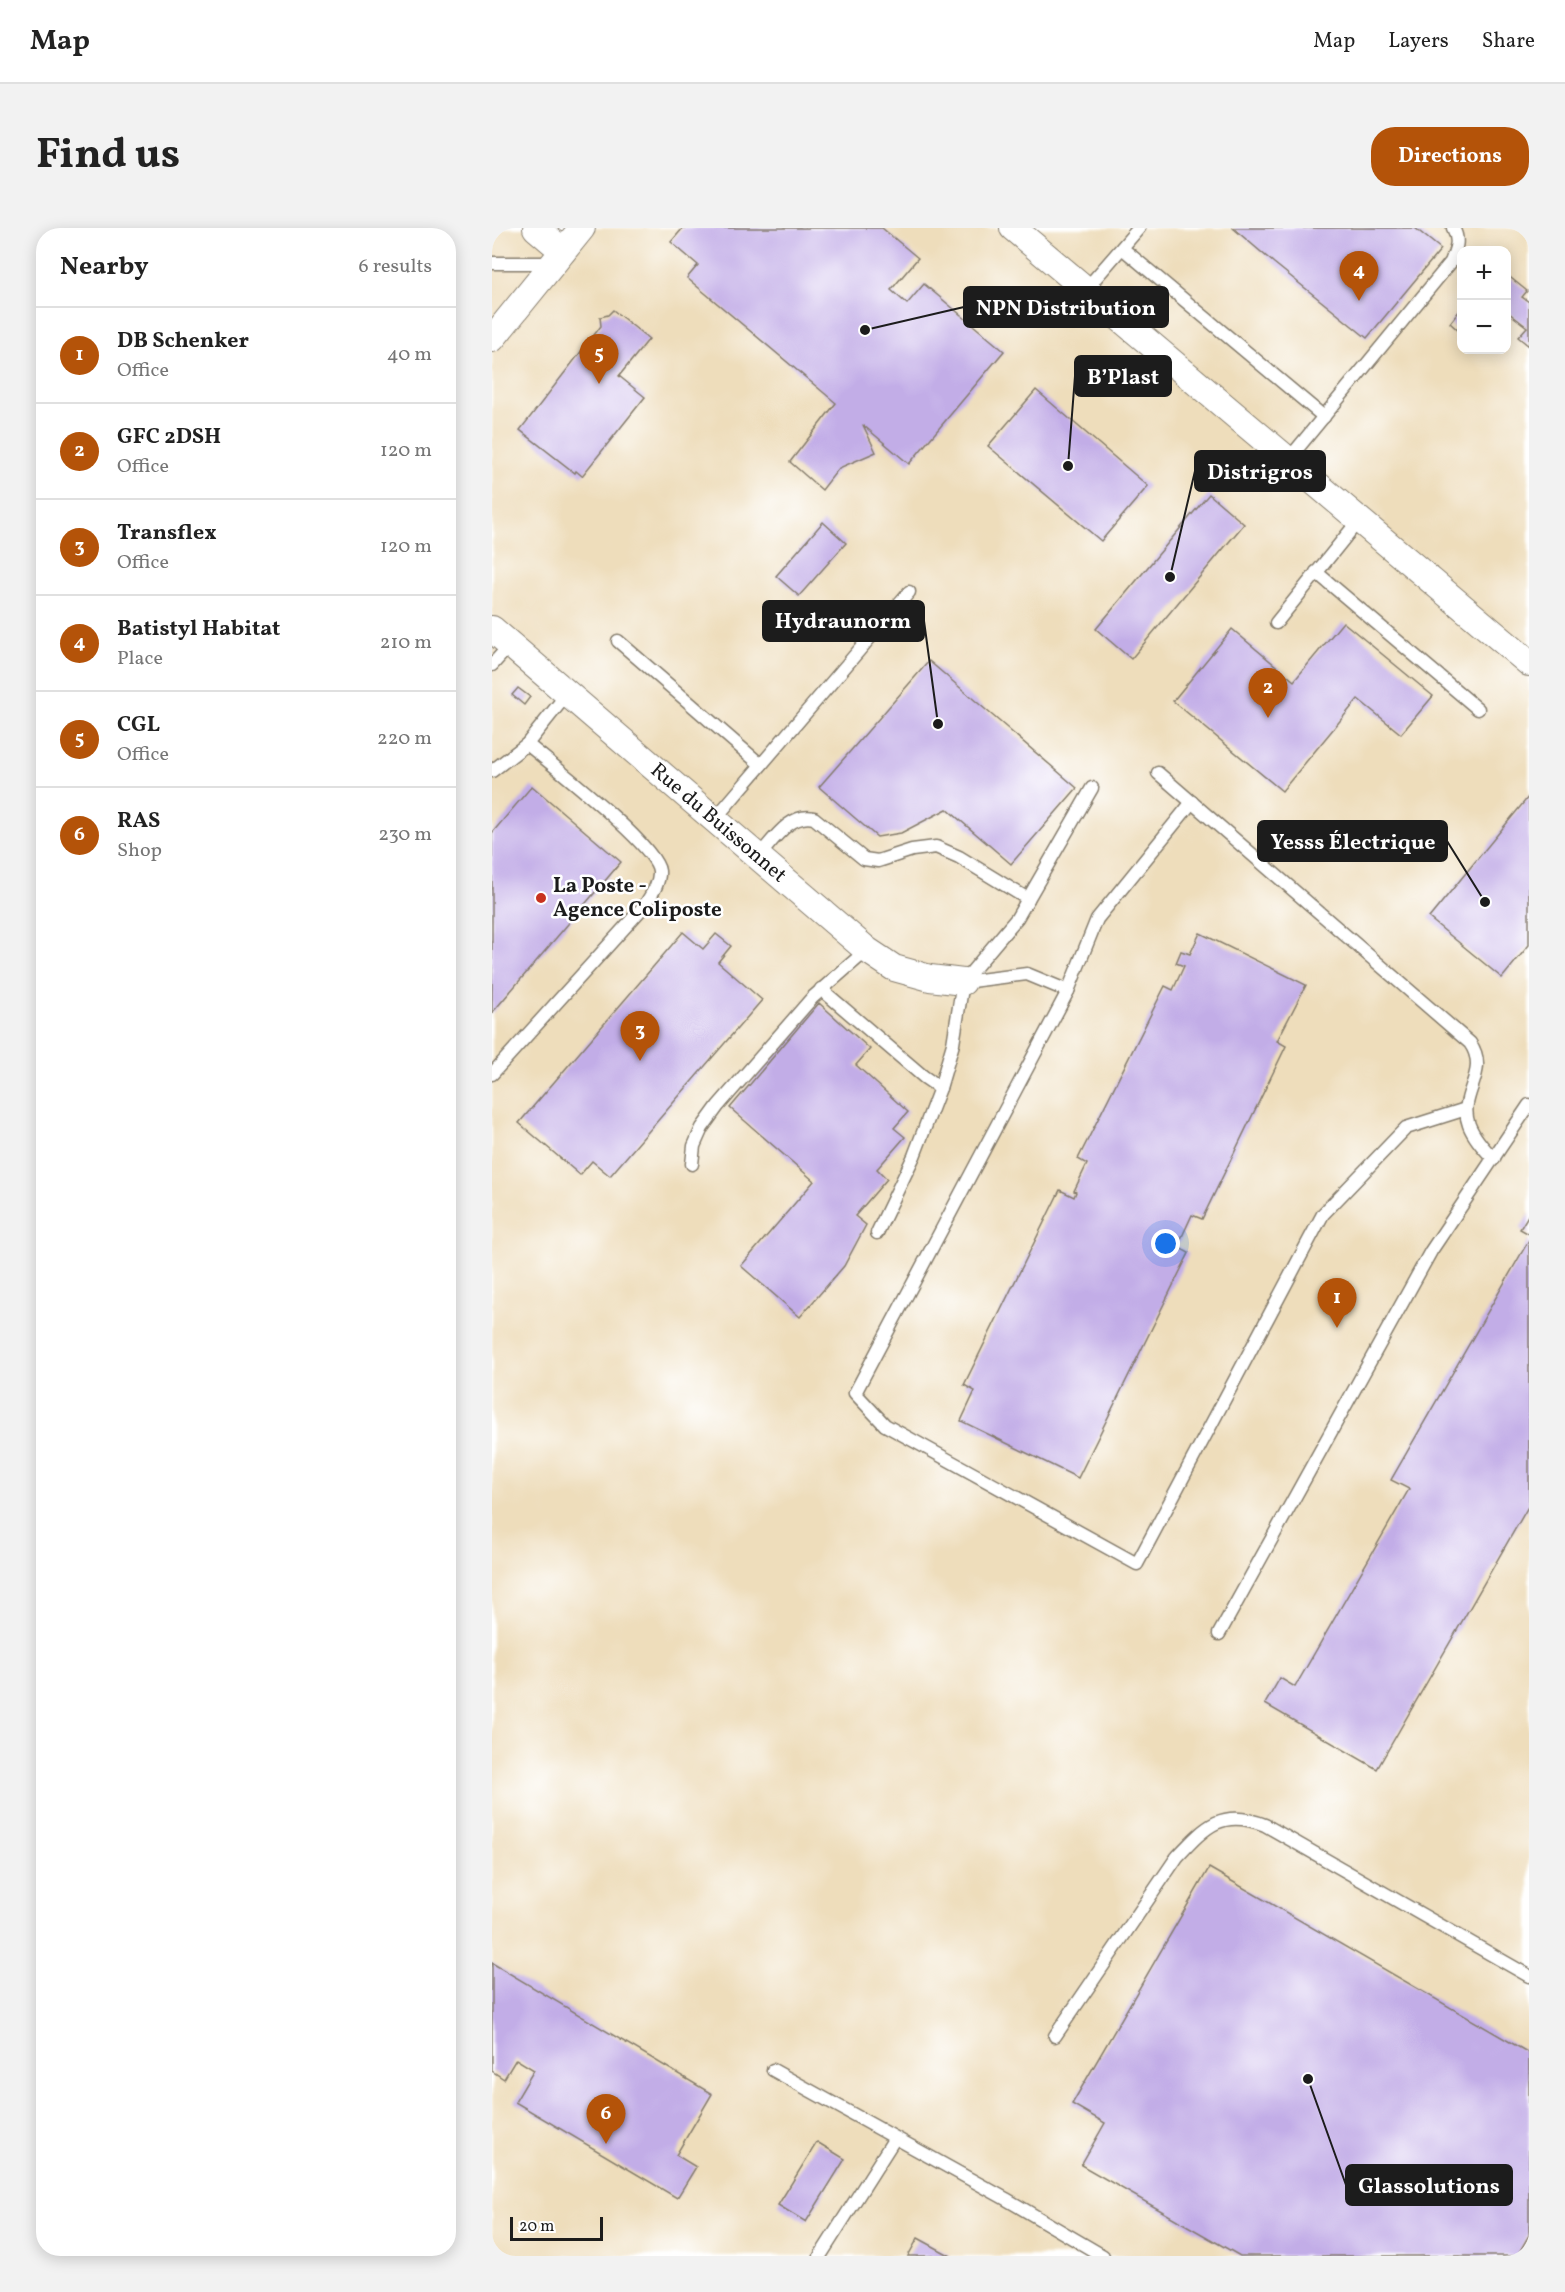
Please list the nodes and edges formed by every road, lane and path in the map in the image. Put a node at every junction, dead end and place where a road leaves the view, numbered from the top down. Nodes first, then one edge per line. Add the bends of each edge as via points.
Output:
1 (536, 228) edge
2 (582, 228) edge
3 (1013, 228) edge
4 (1139, 228) edge
5 (1453, 228) edge
6 (1122, 248) junction
7 (559, 257) junction
8 (492, 263) edge
9 (1086, 290) junction
10 (492, 339) edge
11 (1324, 417) junction
12 (1288, 460) junction
13 (1359, 520) junction
14 (1316, 572) junction
15 (909, 592) dead end
16 (1276, 623) dead end
17 (501, 637) edge
18 (618, 641) dead end
19 (1529, 663) edge
20 (492, 665) edge
21 (567, 694) junction
22 (1478, 709) dead end
23 (527, 744) junction
24 (761, 765) junction
25 (492, 771) edge
26 (1158, 773) dead end
27 (1092, 788) dead end
28 (1192, 802) junction
29 (714, 820) junction
30 (758, 857) junction
31 (1028, 899) junction
32 (867, 950) junction
33 (963, 982) junction
34 (821, 989) junction
35 (1068, 991) junction
36 (492, 1074) edge
37 (940, 1088) junction
38 (1529, 1105) edge
39 (1466, 1109) junction
40 (1494, 1159) junction
41 (692, 1164) dead end
42 (877, 1233) dead end
43 (1219, 1634) dead end
44 (1529, 1976) edge
45 (1055, 2036) dead end
46 (773, 2070) dead end
47 (895, 2138) junction
48 (820, 2256) edge
49 (1103, 2256) edge

1 - 7 street
2 - 7 street
3 - 9 street
4 - 6 lane
5 - 11 lane via 1457,248 1451,262
6 - 9 lane
6 - 11 lane
7 - 8 lane
7 - 10 street
9 - 12 street
11 - 12 lane
12 - 13 street
13 - 14 lane
13 - 19 street
14 - 16 lane
14 - 22 lane
15 - 24 lane
17 - 20 lane
17 - 21 street, Rue du Buissonnet
18 - 24 lane
21 - 23 lane
21 - 29 street, Rue du Buissonnet
23 - 25 lane
23 - 36 lane via 648,850 659,873 645,905
24 - 29 lane
26 - 28 lane
27 - 31 lane
28 - 35 lane via 1097,919
28 - 39 lane via 1470,1043 1478,1062
29 - 30 street, Rue du Buissonnet
30 - 31 lane via 785,827 806,816 814,818 864,859 878,861 936,847
30 - 32 street, Rue du Buissonnet
31 - 33 lane via 1017,918
32 - 33 street, Rue du Buissonnet via 894,968
32 - 34 lane
33 - 35 lane via 1027,974
33 - 37 lane via 953,1044
34 - 37 lane
34 - 41 lane via 718,1106 702,1128
35 - 39 lane via 855,1393 885,1425 1137,1564 1323,1214 1406,1128
37 - 42 lane via 914,1156
38 - 40 lane
39 - 40 lane via 1468,1124
40 - 43 lane via 1431,1251
44 - 45 lane via 1265,1825 1245,1817 1222,1819 1199,1833 1177,1857
46 - 47 lane
47 - 48 lane
47 - 49 lane

